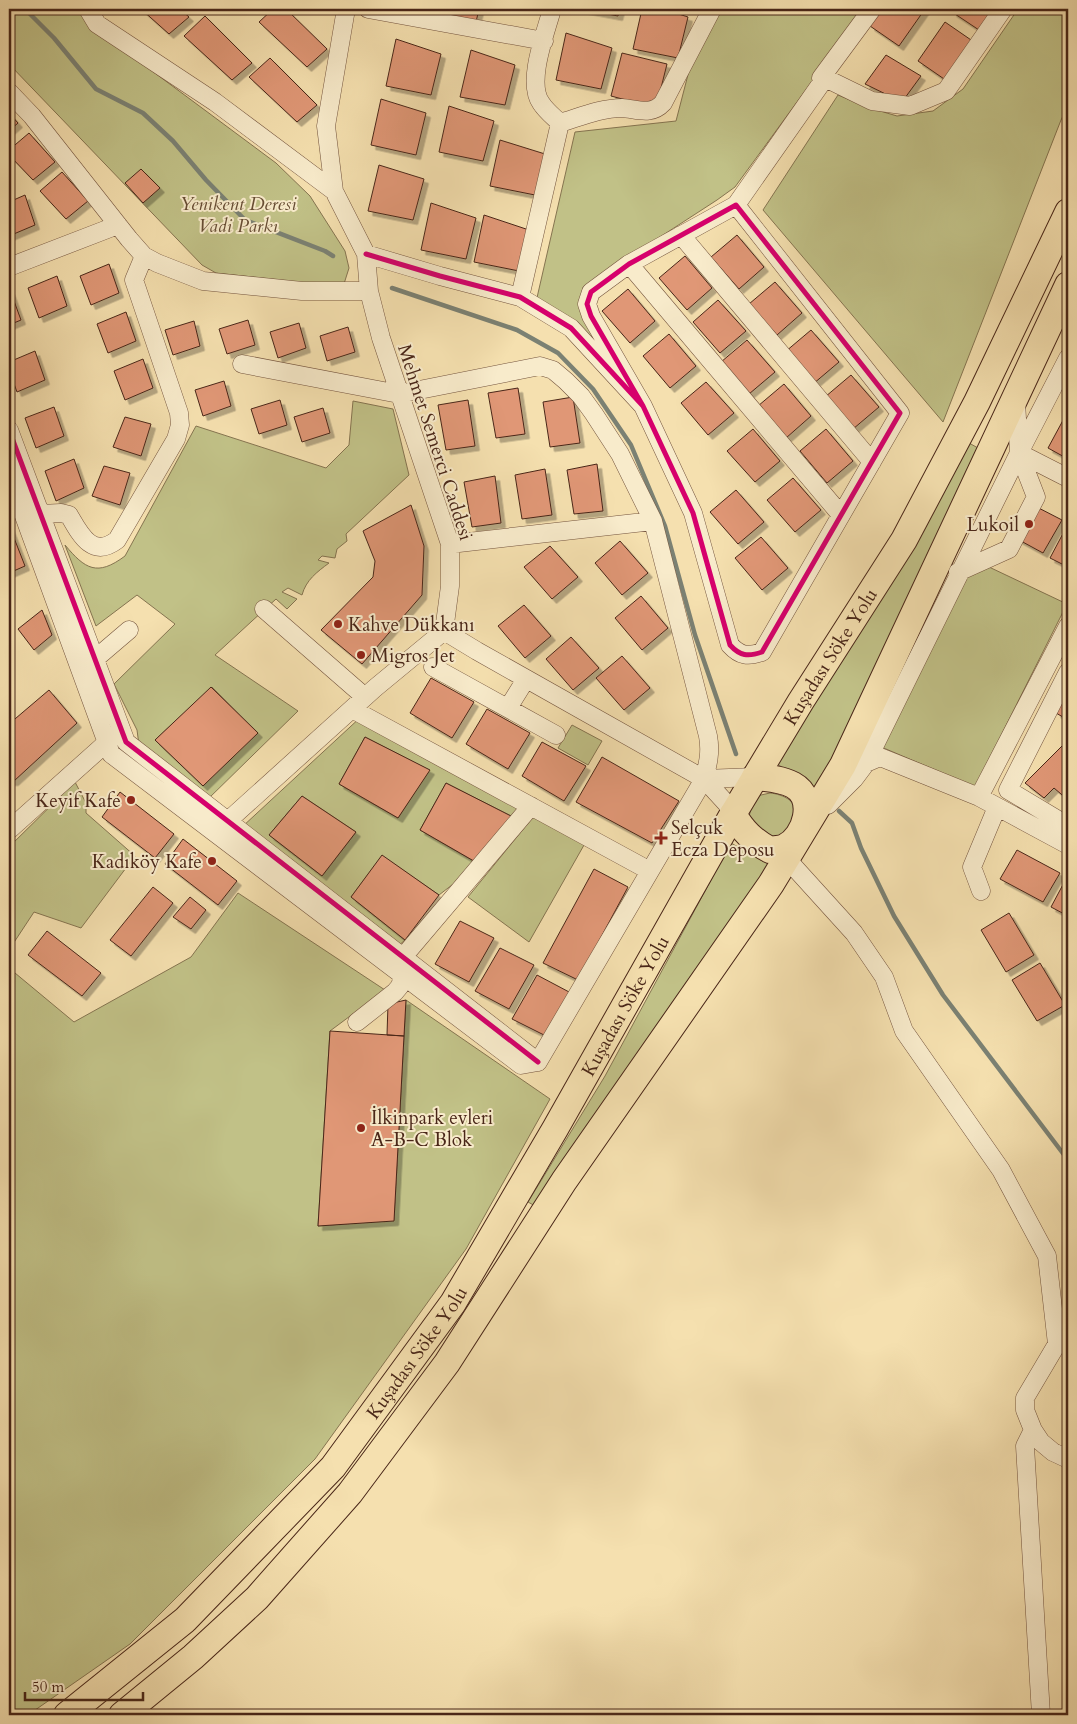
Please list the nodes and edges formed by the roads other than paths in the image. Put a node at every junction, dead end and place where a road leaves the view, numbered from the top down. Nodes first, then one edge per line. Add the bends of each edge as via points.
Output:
1 (88, 9) edge
2 (346, 9) edge
3 (368, 9) edge
4 (552, 9) edge
5 (712, 9) edge
6 (872, 9) edge
7 (1003, 9) edge
8 (544, 41) junction
9 (823, 78) junction
10 (9, 92) edge
11 (560, 123) junction
12 (334, 191) junction
13 (736, 205) junction
14 (1068, 212) edge
15 (115, 221) junction
16 (681, 235) junction
17 (366, 254) junction
18 (144, 256) junction
19 (9, 258) edge
20 (629, 264) junction
21 (9, 267) edge
22 (1068, 285) edge
23 (369, 291) junction
24 (520, 297) junction
25 (1068, 358) edge
26 (242, 364) dead end
27 (400, 394) junction
28 (1016, 396) junction
29 (643, 406) junction
30 (9, 430) edge
31 (1019, 453) junction
32 (872, 462) junction
33 (9, 475) edge
34 (1068, 478) edge
35 (40, 514) junction
36 (841, 514) junction
37 (653, 521) junction
38 (450, 544) junction
39 (961, 570) junction
40 (921, 596) junction
41 (264, 609) dead end
42 (1068, 626) edge
43 (129, 630) dead end
44 (444, 631) junction
45 (95, 659) junction
46 (433, 667) dead end
47 (1068, 672) edge
48 (526, 679) junction
49 (359, 703) junction
50 (508, 708) junction
51 (121, 729) junction
52 (556, 735) dead end
53 (107, 743) junction
54 (866, 763) junction
55 (756, 777) junction
56 (704, 779) junction
57 (1008, 790) junction
58 (979, 797) junction
59 (531, 806) junction
60 (996, 807) junction
61 (733, 814) junction
62 (1068, 826) edge
63 (221, 827) junction
64 (9, 830) edge
65 (801, 832) junction
66 (1068, 845) edge
67 (778, 854) junction
68 (650, 872) junction
69 (982, 891) dead end
70 (403, 957) junction
71 (404, 976) junction
72 (357, 1022) dead end
73 (538, 1062) junction
74 (1033, 1430) junction
75 (1068, 1459) edge
76 (67, 1715) edge
77 (122, 1715) edge
78 (1041, 1715) edge

1 - 12 street via 97,24 216,102
2 - 12 street, Mehmet Semerci Caddesi via 326,126
3 - 8 street
4 - 8 street
5 - 11 street via 658,108 642,111 609,109
6 - 9 street
7 - 9 street via 946,91 910,106 872,101
8 - 11 street via 536,68 535,86 541,103
9 - 13 street
10 - 15 street via 32,116
11 - 24 street
12 - 17 street, Mehmet Semerci Caddesi
13 - 16 street
13 - 32 street via 900,413
14 - 55 highway, Kuşadası Söke Yolu via 977,402 904,540 800,701
15 - 18 street
15 - 19 street
15 - 21 street
16 - 20 street
16 - 32 street
17 - 23 street, Mehmet Semerci Caddesi
17 - 24 street
18 - 23 street via 203,281 302,291
18 - 35 street via 134,280 179,413 176,439 112,544 102,547 90,544 81,536 69,515
20 - 29 street via 591,292 587,304
20 - 36 street
22 - 28 highway, Kuşadası Söke Yolu
23 - 27 street, Mehmet Semerci Caddesi
24 - 29 street via 571,328
25 - 31 street
26 - 27 street
27 - 37 street via 540,366 553,370 581,396 606,431
27 - 38 street, Mehmet Semerci Caddesi
28 - 31 street
28 - 40 highway, Kuşadası Söke Yolu
29 - 36 street via 694,513 730,645 738,653 751,656 762,652
30 - 35 street
31 - 34 street
31 - 39 street
31 - 39 street via 1036,497 1009,549
32 - 36 street
33 - 53 street
35 - 45 street
37 - 38 street
37 - 56 street via 708,736 709,760
38 - 44 street, Mehmet Semerci Caddesi via 450,586
39 - 40 street
39 - 54 street
40 - 65 highway, Kuşadası Söke Yolu via 843,765
41 - 49 street
42 - 58 street
43 - 45 street
44 - 48 street
44 - 49 street
45 - 51 street
46 - 50 street
47 - 57 street
48 - 50 street
48 - 56 street
49 - 59 street
49 - 63 street
50 - 52 street
51 - 53 street
51 - 63 street via 126,742
53 - 63 street via 111,754
53 - 64 street
54 - 58 street via 880,757
54 - 65 street
55 - 56 street
55 - 61 highway, Kuşadası Söke Yolu
55 - 65 highway via 776,779 795,786 804,797 808,812
56 - 61 street
56 - 68 street
57 - 58 street
57 - 62 street
58 - 60 street
59 - 68 street
59 - 70 street
60 - 66 street
60 - 69 street via 972,867
61 - 67 highway via 754,842
61 - 76 highway, Kuşadası Söke Yolu via 453,1303 339,1459 185,1620
63 - 70 street
63 - 71 street
65 - 67 highway, Kuşadası Söke Yolu
67 - 74 street via 854,934 884,977 904,1031 1001,1170 1047,1256 1057,1344 1025,1398 1025,1410
67 - 77 highway, Kuşadası Söke Yolu via 771,884 564,1181 447,1363 350,1493 256,1598 193,1657
68 - 73 street
70 - 73 street
71 - 72 street via 395,992
71 - 73 street via 521,1065
74 - 75 street via 1053,1452
74 - 78 street via 1025,1446

